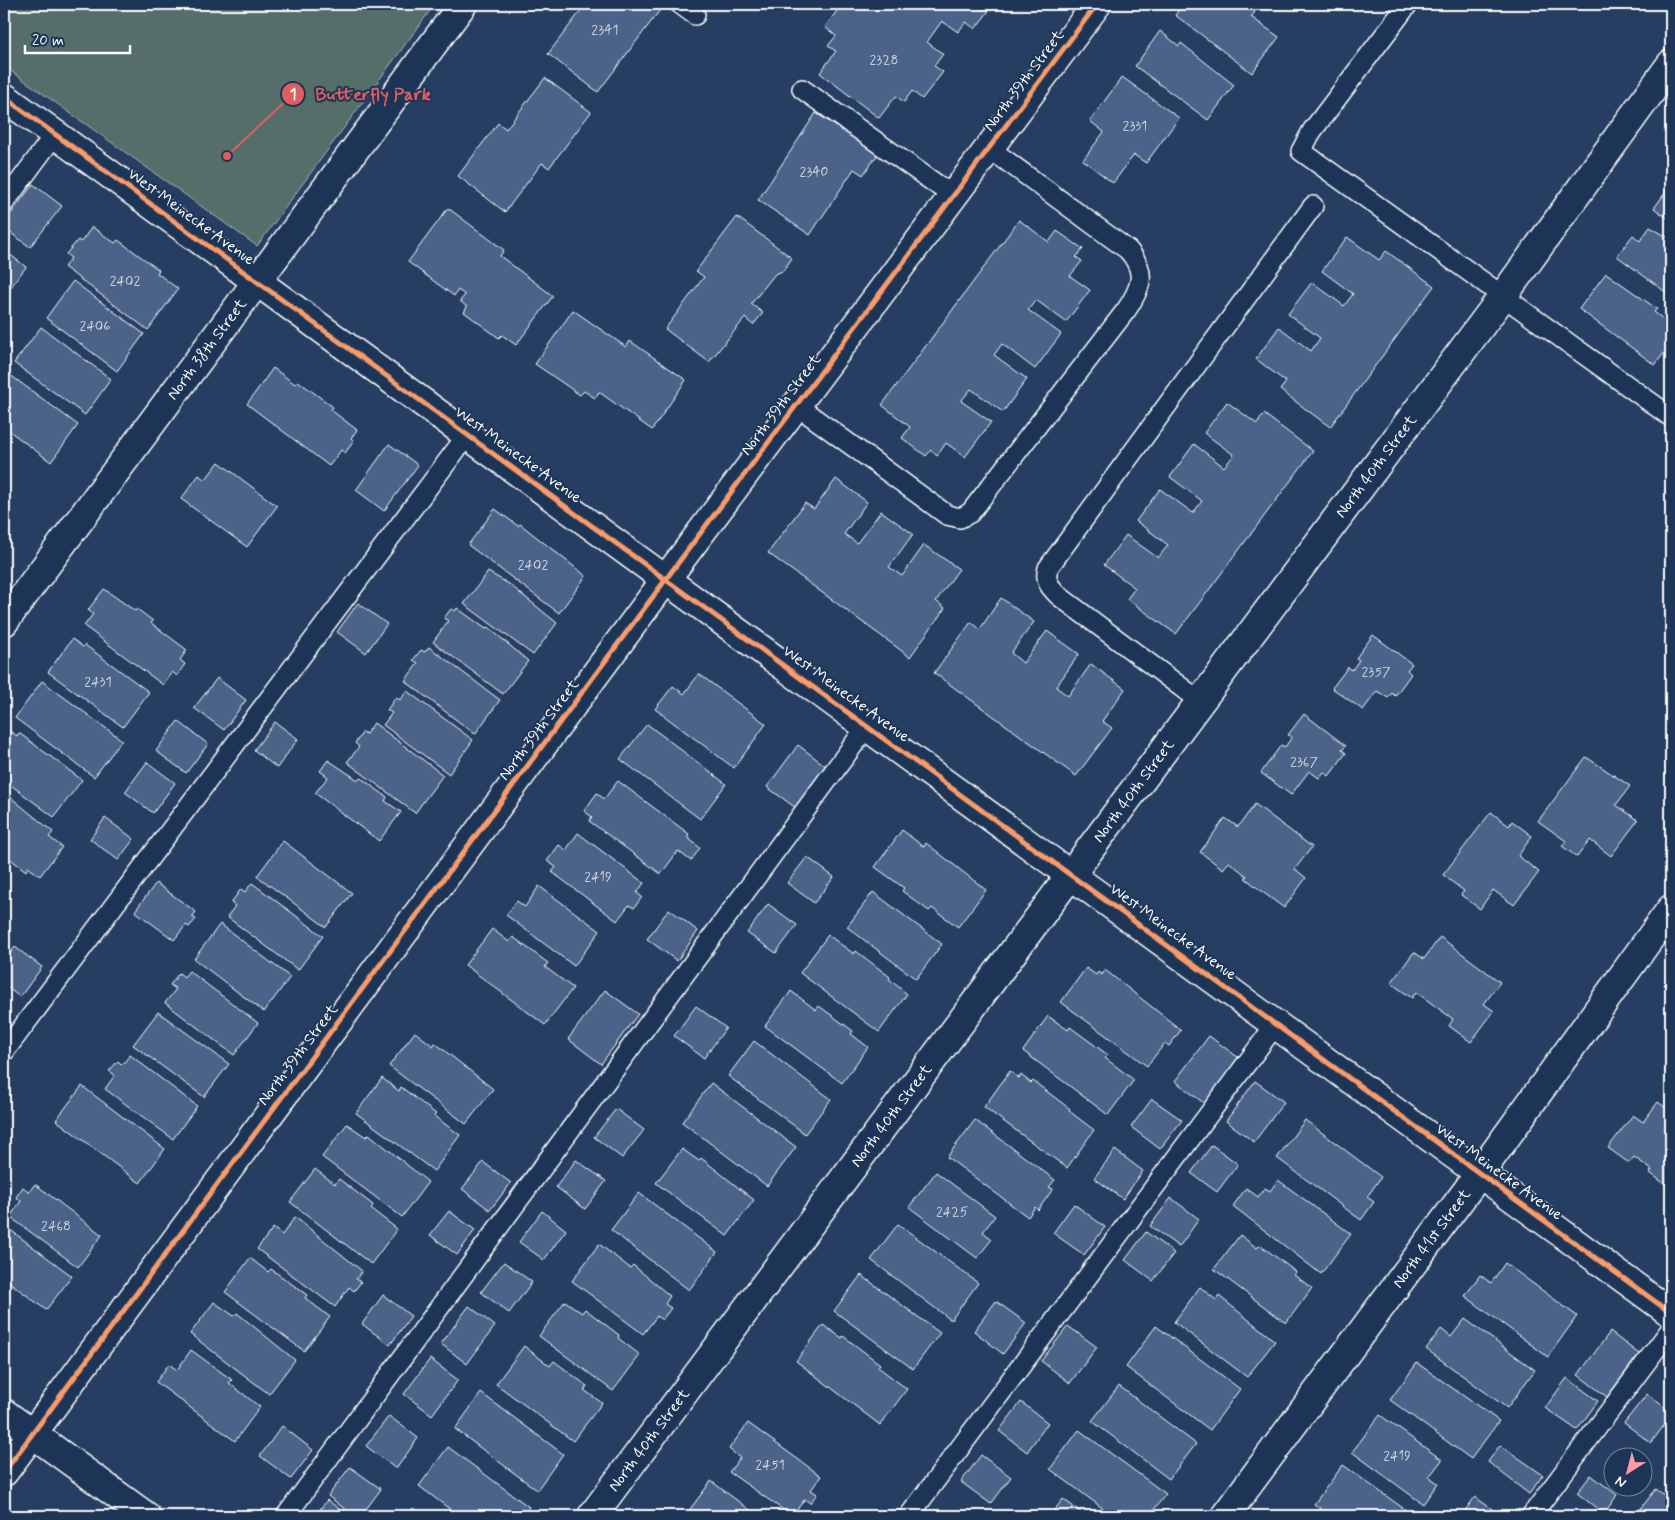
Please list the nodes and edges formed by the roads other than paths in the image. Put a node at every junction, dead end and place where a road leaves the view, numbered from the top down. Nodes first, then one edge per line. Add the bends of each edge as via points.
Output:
1 (463, 4) edge
2 (1097, 4) edge
3 (1408, 4) edge
4 (1671, 64) edge
5 (802, 89) dead end
6 (4, 96) edge
7 (55, 134) junction
8 (989, 148) junction
9 (953, 196) junction
10 (4, 203) edge
11 (1313, 206) dead end
12 (258, 281) junction
13 (1503, 296) junction
14 (796, 405) junction
15 (1671, 417) edge
16 (468, 434) junction
17 (666, 579) junction
18 (4, 622) edge
19 (1201, 702) junction
20 (868, 725) junction
21 (1072, 874) junction
22 (1671, 909) edge
23 (1276, 1024) junction
24 (4, 1052) edge
25 (1480, 1173) junction
26 (1671, 1312) edge
27 (1671, 1329) edge
28 (4, 1414) edge
29 (32, 1435) junction
30 (4, 1472) edge
31 (146, 1516) edge
32 (286, 1516) edge
33 (592, 1516) edge
34 (909, 1516) edge
35 (1225, 1516) edge
36 (1531, 1516) edge

1 - 12 street, North 38th Street
2 - 8 street, North 39th Street
3 - 13 lane via 1300,151
4 - 13 street, North 40th Street
5 - 9 lane
6 - 7 street, West Meinecke Avenue
7 - 10 lane
7 - 12 street, West Meinecke Avenue
8 - 9 street, North 39th Street
8 - 14 lane via 1128,250 1142,271 1136,295 1127,309 970,513 960,518 947,515
9 - 14 street, North 39th Street
11 - 19 lane via 1046,575 1048,585 1059,596
12 - 16 street, West Meinecke Avenue
12 - 18 street, North 38th Street
13 - 15 lane
13 - 19 street, North 40th Street
14 - 17 street, North 39th Street
16 - 17 street, West Meinecke Avenue
16 - 24 lane
17 - 20 street, West Meinecke Avenue
17 - 29 street, North 39th Street
19 - 21 street, North 40th Street
20 - 21 street, West Meinecke Avenue
20 - 32 lane
21 - 23 street, West Meinecke Avenue
21 - 33 street, North 40th Street
22 - 25 street, North 41st Street
23 - 25 street, West Meinecke Avenue
23 - 34 lane
25 - 26 street, West Meinecke Avenue
25 - 35 street, North 41st Street
27 - 36 lane
28 - 29 street
29 - 30 street, North 39th Street
29 - 31 street

